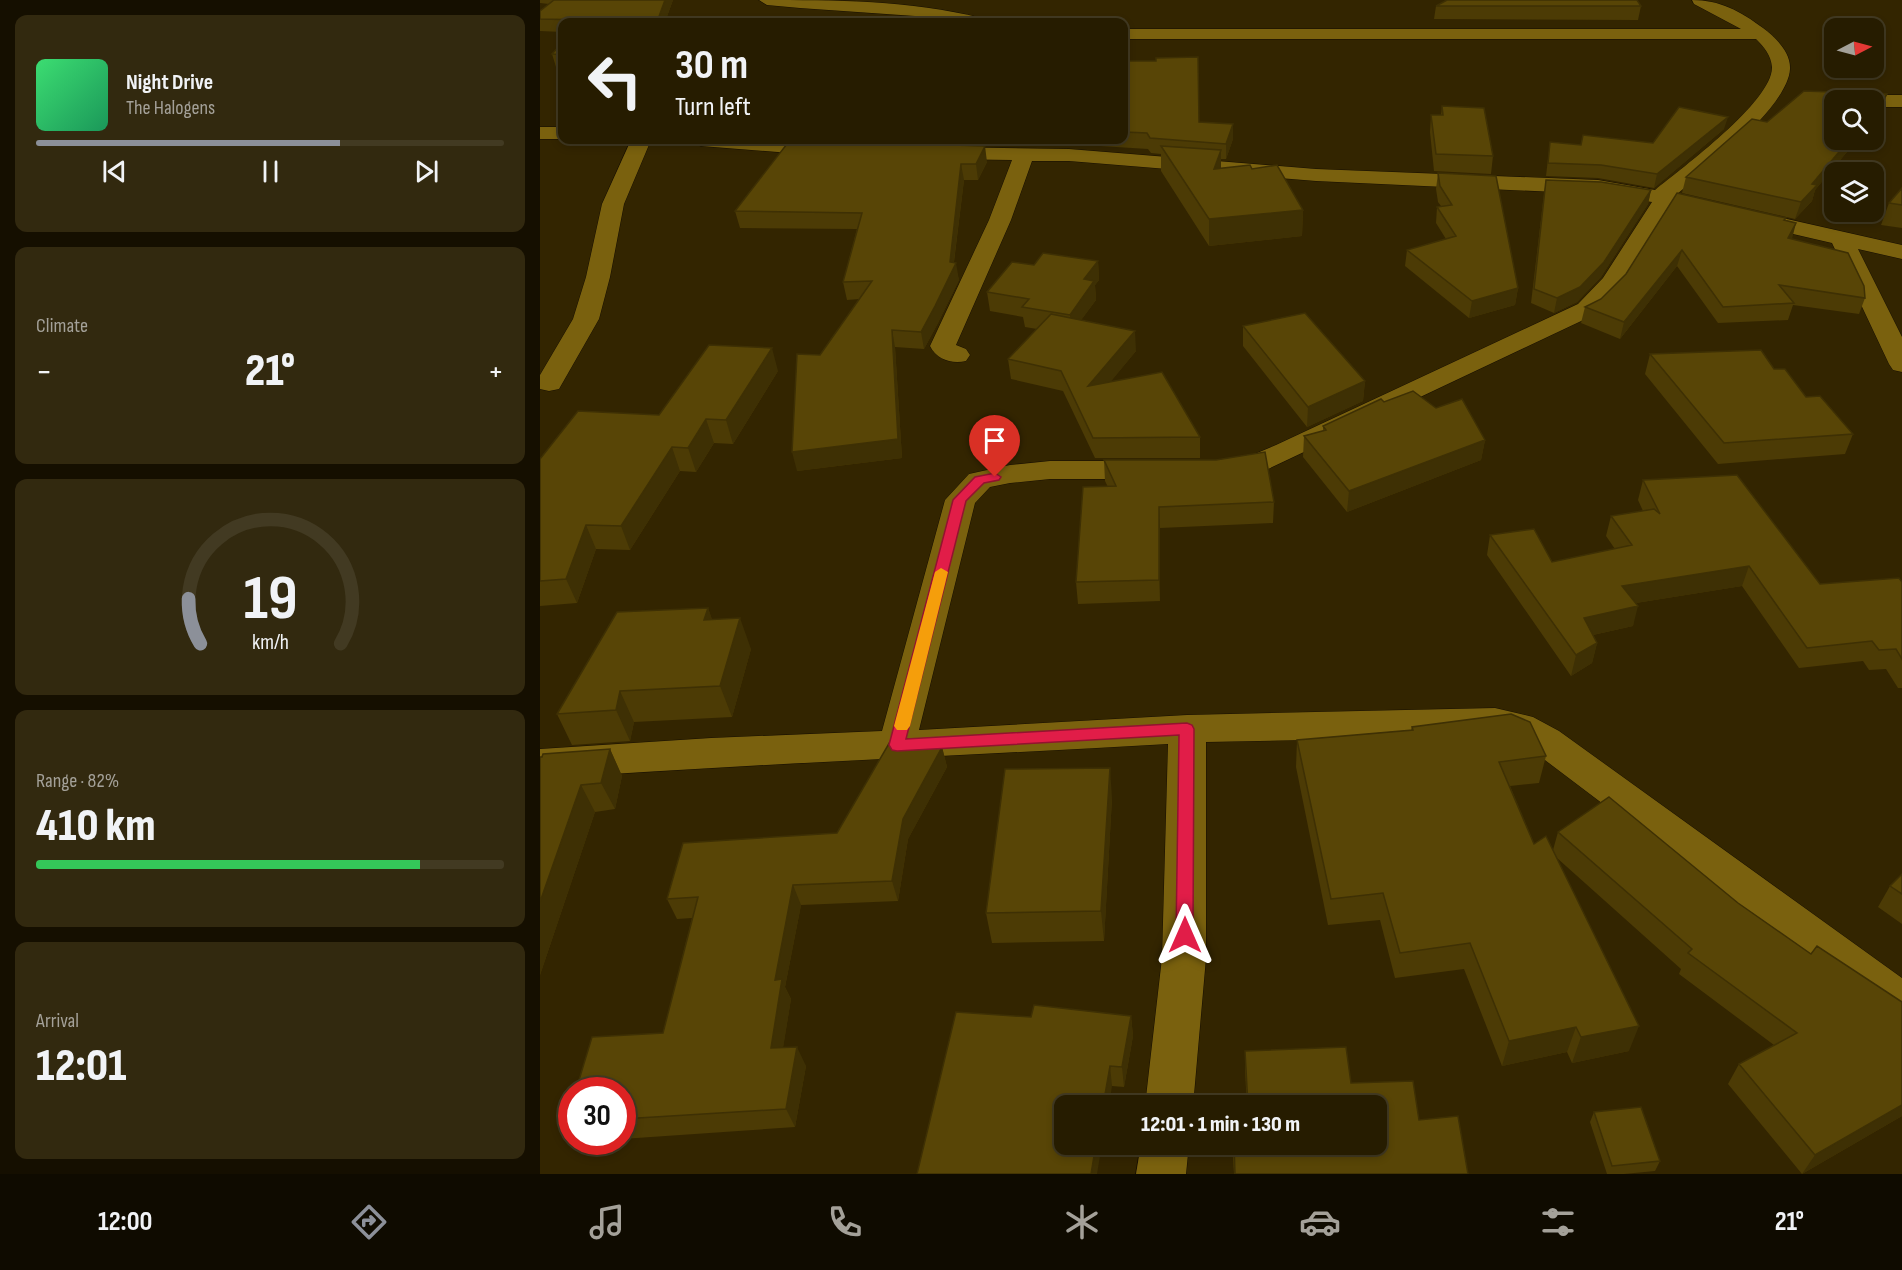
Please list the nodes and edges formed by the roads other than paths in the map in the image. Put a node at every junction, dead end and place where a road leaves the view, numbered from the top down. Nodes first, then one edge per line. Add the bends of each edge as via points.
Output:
1 (767, 0) edge
2 (1700, 0) edge
3 (960, 18) edge
4 (1128, 34) edge
5 (1759, 34) junction
6 (1770, 96) junction
7 (1793, 97) edge
8 (1884, 101) edge
9 (1902, 101) edge
10 (558, 132) edge
11 (540, 133) edge
12 (639, 144) edge
13 (761, 144) edge
14 (852, 150) edge
15 (919, 152) edge
16 (1024, 154) junction
17 (1663, 198) junction
18 (1842, 240) junction
19 (1902, 252) edge
20 (957, 355) dead end
21 (1902, 364) edge
22 (549, 383) dead end
23 (1187, 729) junction
24 (897, 745) junction
25 (540, 764) edge
26 (1902, 1004) edge
27 (1170, 1095) edge
28 (1164, 1155) edge
29 (1161, 1174) edge

1 - 3 street
2 - 5 street
4 - 5 street
5 - 6 street via 1776,50 1781,70
6 - 7 street
6 - 17 street
8 - 9 street
10 - 11 street
12 - 22 street via 613,204 586,319
13 - 14 street
15 - 16 street
16 - 17 street via 1069,154 1316,175 1568,185
16 - 20 street via 1000,220 943,346
17 - 18 street
17 - 24 street via 1612,286 1587,309 1256,464 1216,469 1050,471 980,480 960,500
18 - 19 street
18 - 21 street
23 - 24 street
23 - 26 street via 1495,722 1520,727 1546,741
23 - 27 street via 1184,958
24 - 25 street
28 - 29 street

